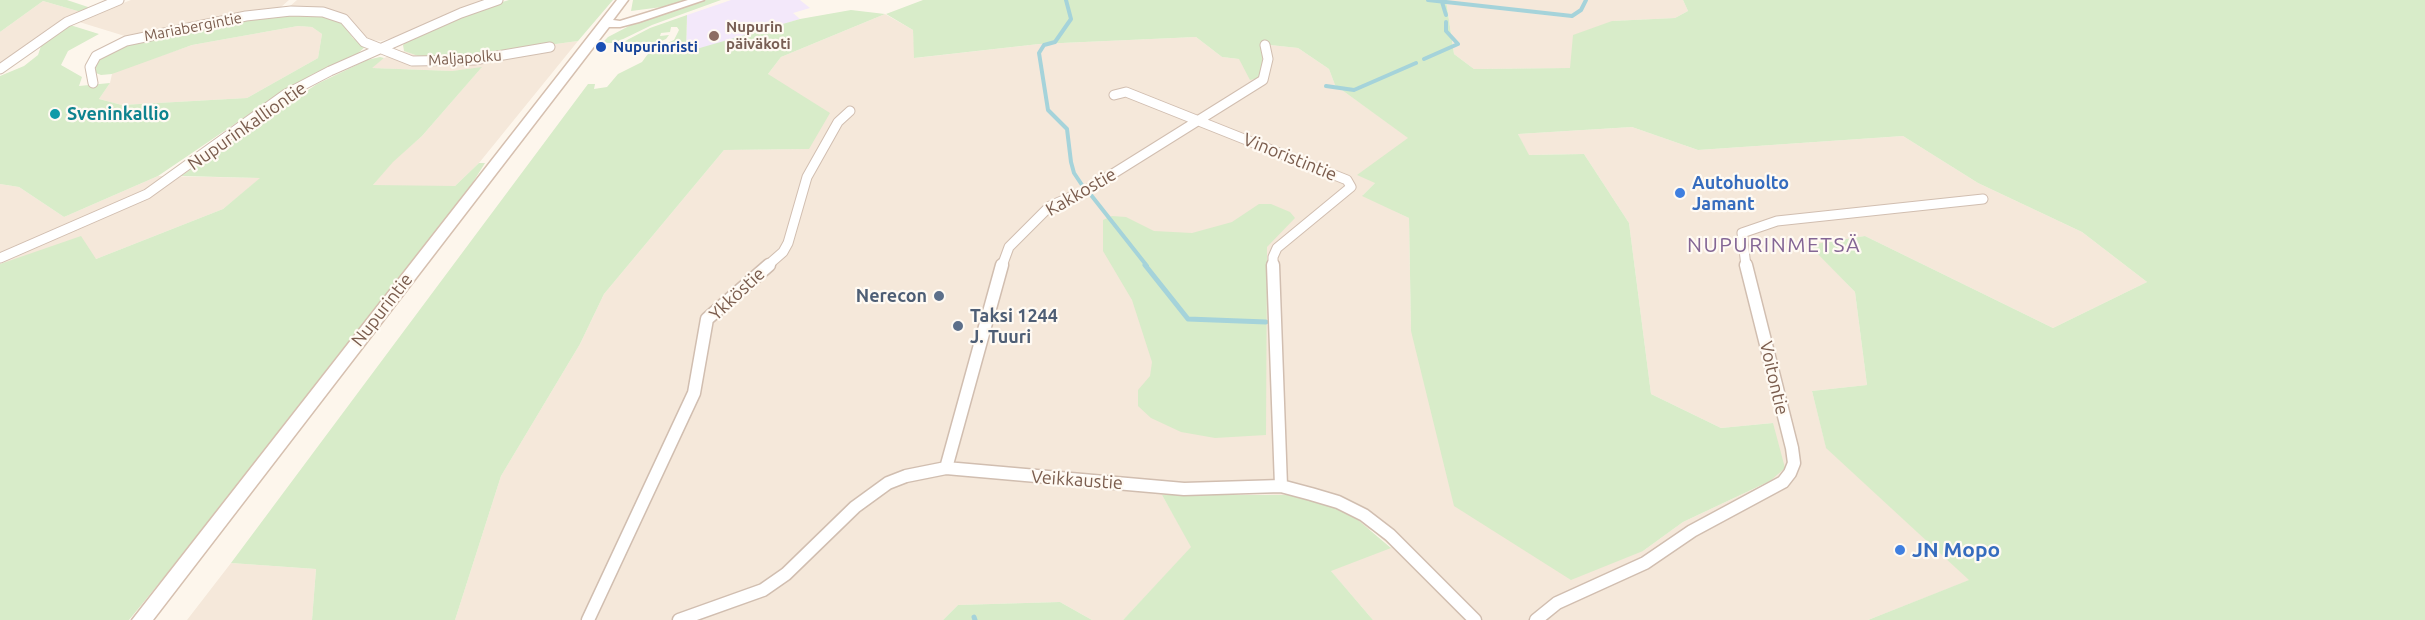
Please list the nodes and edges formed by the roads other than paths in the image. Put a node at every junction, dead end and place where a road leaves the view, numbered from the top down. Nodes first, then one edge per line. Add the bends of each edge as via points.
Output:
1 (119, 0) edge
2 (498, 0) edge
3 (623, 0) edge
4 (699, 0) edge
5 (606, 23) junction
6 (1265, 45) dead end
7 (550, 47) dead end
8 (381, 49) junction
9 (0, 69) edge
10 (93, 82) dead end
11 (1114, 95) dead end
12 (850, 111) dead end
13 (1198, 120) junction
14 (1983, 200) dead end
15 (0, 258) edge
16 (946, 468) junction
17 (1281, 486) junction
18 (142, 620) edge
19 (588, 620) edge
20 (679, 620) edge
21 (1475, 620) edge
22 (1536, 620) edge

1 - 9 street via 67,22
2 - 8 street, Nupurinkalliontie
3 - 5 main road, Nupurintie
4 - 5 main road via 620,24
5 - 18 main road, Nupurintie
6 - 13 street, Kakkostie via 1268,59 1263,80
7 - 8 street, Maljapolku via 493,58 431,62 412,61
8 - 10 street, Mariabergintie via 364,42 344,19 336,16 307,10 279,12 126,41 96,56 90,67
8 - 15 street, Nupurinkalliontie via 286,94 147,194
11 - 13 street, Vinoristintie via 1126,92
12 - 19 street, Ykköstie via 838,122 807,177 783,252 707,319 694,393
13 - 16 street, Kakkostie via 1087,189 1050,206 1009,247
13 - 17 street, Vinoristintie via 1347,180 1351,187 1277,248 1273,257
14 - 22 street, Voitontie via 1777,221 1742,233 1749,283 1792,448 1794,463 1790,473 1783,482 1692,531 1645,563 1557,603
16 - 17 street, Veikkaustie via 1184,489
16 - 20 street, Veikkaustie via 888,483 855,507 786,574 763,590
17 - 21 street, Veikkaustie via 1338,502 1364,515 1390,535

